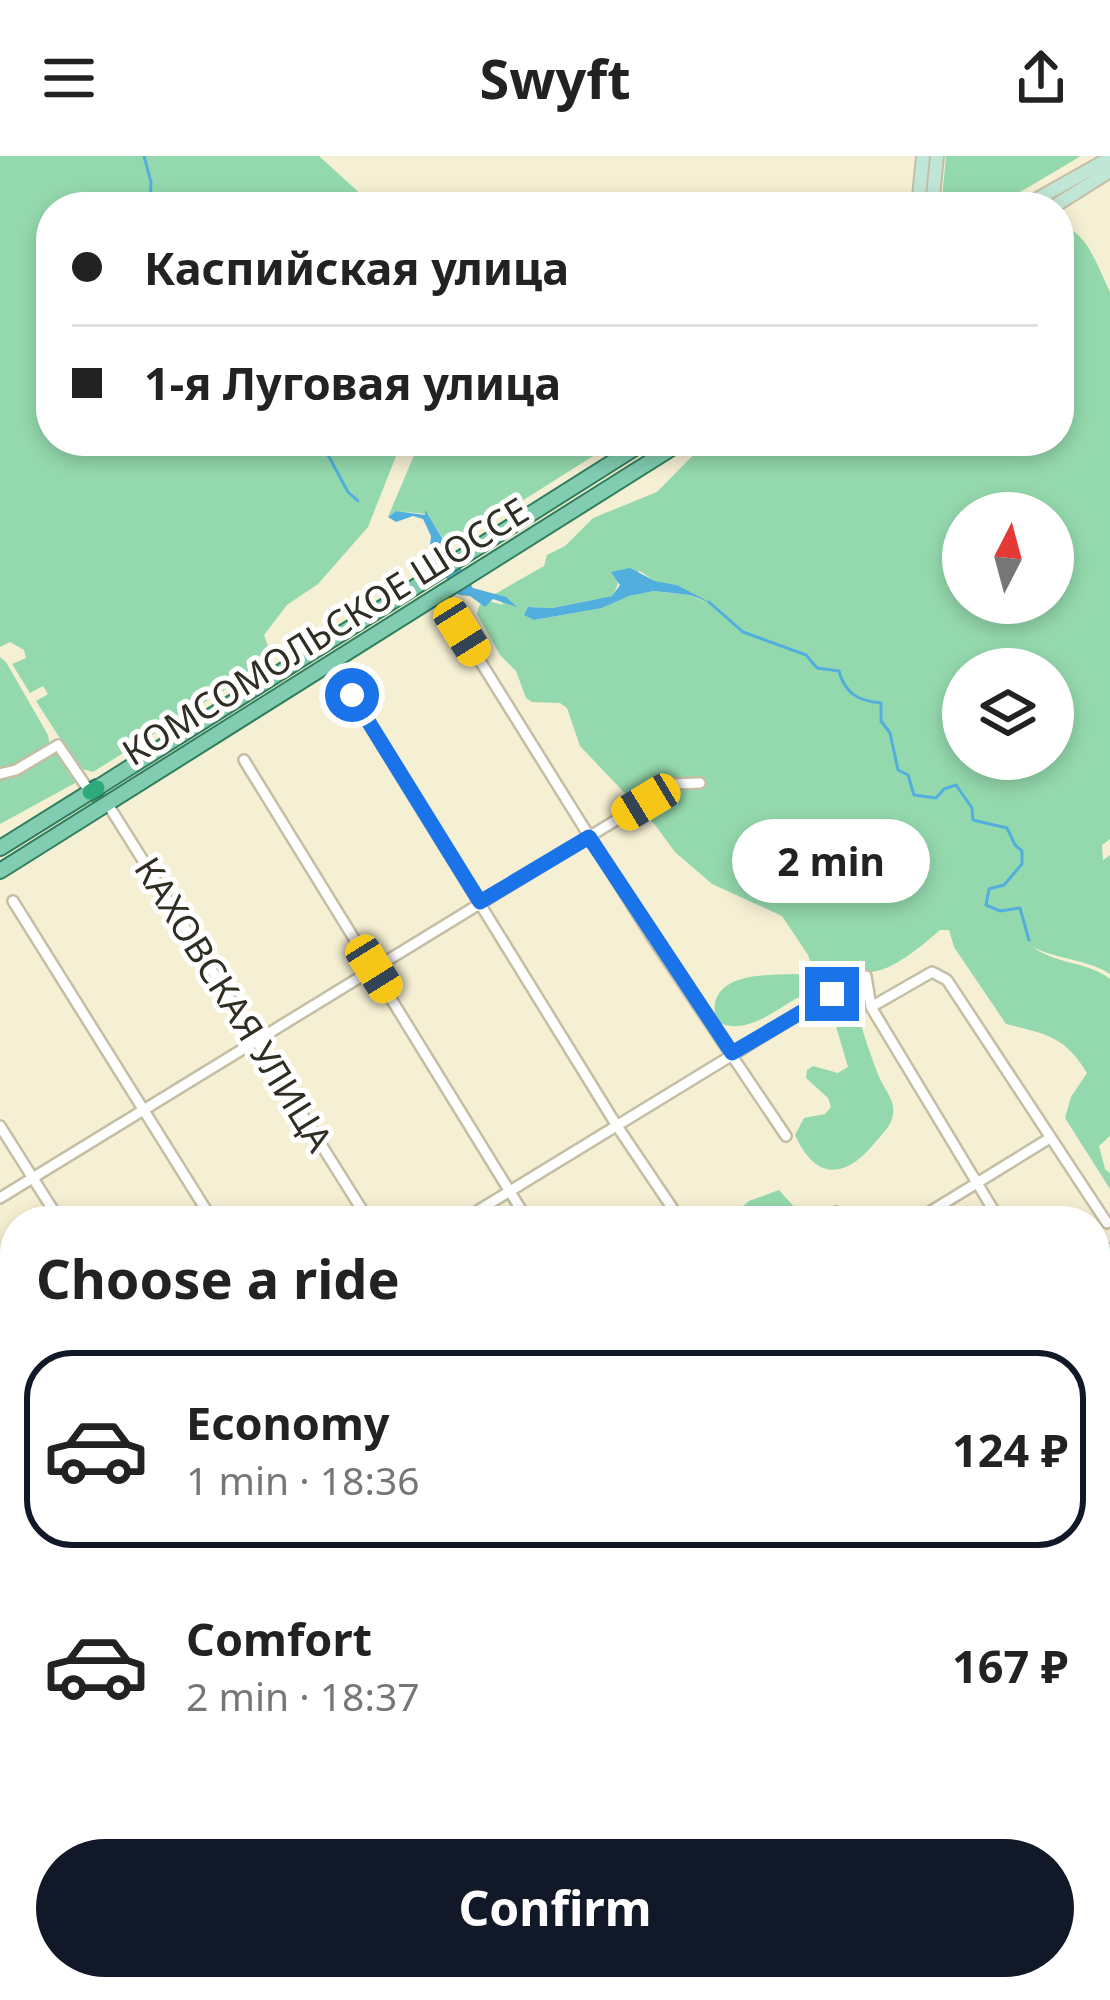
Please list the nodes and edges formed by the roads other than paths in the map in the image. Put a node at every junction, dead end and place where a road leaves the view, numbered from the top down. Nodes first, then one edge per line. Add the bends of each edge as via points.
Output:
1 (923, 156) edge
2 (937, 156) edge
3 (1110, 158) edge
4 (1110, 171) edge
5 (1077, 184) junction
6 (919, 192) edge
7 (933, 192) edge
8 (1058, 192) edge
9 (1069, 192) edge
10 (622, 456) edge
11 (659, 456) edge
12 (457, 624) dead end
13 (347, 689) dead end
14 (244, 760) dead end
15 (0, 774) edge
16 (700, 783) dead end
17 (94, 790) junction
18 (110, 806) junction
19 (589, 837) junction
20 (0, 848) edge
21 (0, 871) edge
22 (13, 901) dead end
23 (480, 902) junction
24 (374, 969) junction
25 (866, 976) dead end
26 (832, 994) dead end
27 (871, 1007) junction
28 (255, 1039) junction
29 (732, 1053) junction
30 (145, 1108) junction
31 (0, 1126) edge
32 (617, 1126) junction
33 (786, 1136) dead end
34 (1050, 1138) junction
35 (34, 1178) junction
36 (976, 1184) junction
37 (511, 1191) junction
38 (0, 1198) edge
39 (51, 1206) edge
40 (204, 1206) edge
41 (359, 1206) edge
42 (486, 1206) edge
43 (520, 1206) edge
44 (671, 1206) edge
45 (940, 1206) edge
46 (990, 1206) edge
47 (1096, 1206) edge

1 - 6 main road
2 - 7 main road
3 - 5 main road
4 - 5 main road
5 - 8 main road
5 - 9 main road
10 - 17 main road, КОМСОМОЛЬСКОЕ ШОССЕ
11 - 18 main road, КОМСОМОЛЬСКОЕ ШОССЕ
12 - 19 street
13 - 23 street
14 - 24 street
15 - 17 street, КАХОВСКАЯ УЛИЦА via 58,745
16 - 19 street via 675,784
17 - 18 street, КАХОВСКАЯ УЛИЦА
17 - 20 main road, КОМСОМОЛЬСКОЕ ШОССЕ
18 - 21 main road, КОМСОМОЛЬСКОЕ ШОССЕ
18 - 28 street, КАХОВСКАЯ УЛИЦА
19 - 23 street
19 - 29 street
22 - 30 street
23 - 24 street
23 - 32 street
24 - 28 street
24 - 37 street
25 - 27 street
26 - 29 street
27 - 34 street via 939,974
27 - 36 street
28 - 30 street
28 - 41 street, КАХОВСКАЯ УЛИЦА
29 - 32 street
29 - 33 street
30 - 35 street
30 - 40 street
31 - 35 street
32 - 37 street
32 - 44 street
34 - 36 street
34 - 47 street
35 - 38 street
35 - 39 street
36 - 45 street
36 - 46 street
37 - 42 street
37 - 43 street

